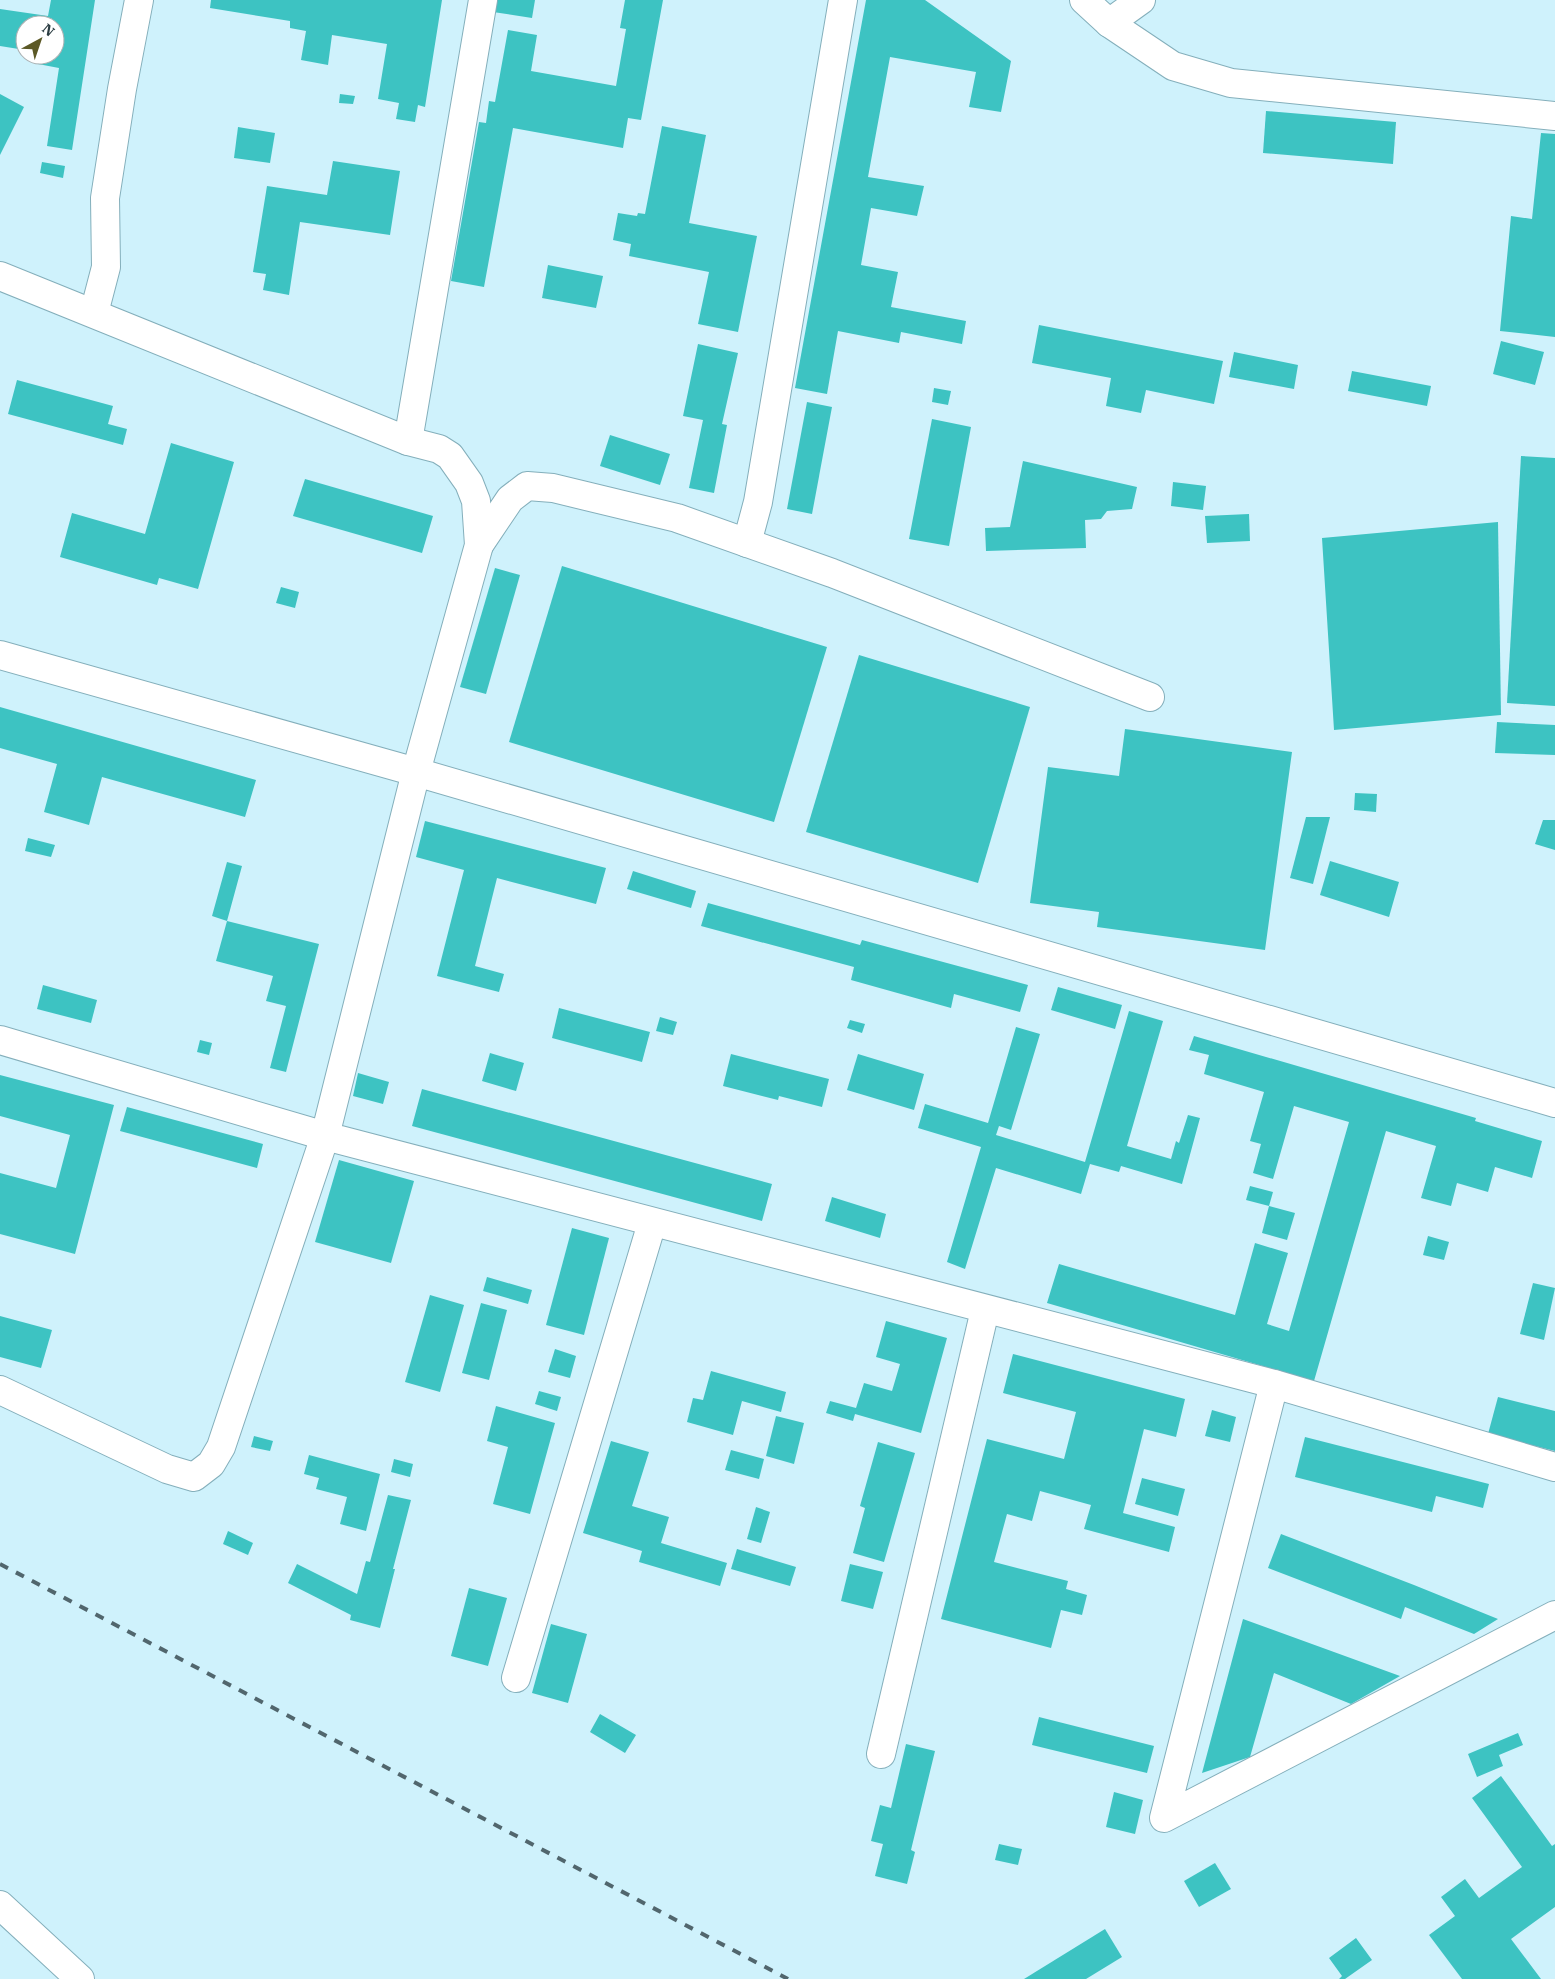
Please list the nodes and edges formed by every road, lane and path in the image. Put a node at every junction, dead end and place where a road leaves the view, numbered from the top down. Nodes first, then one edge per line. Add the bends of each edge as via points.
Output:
1 (139, 0) edge
2 (483, 0) edge
3 (843, 0) edge
4 (1084, 0) edge
5 (1142, 0) edge
6 (1110, 23) junction
7 (1555, 116) edge
8 (0, 276) edge
9 (94, 313) junction
10 (408, 441) junction
11 (747, 543) junction
12 (479, 545) junction
13 (0, 655) edge
14 (1150, 697) dead end
15 (416, 772) junction
16 (0, 1040) edge
17 (1555, 1103) edge
18 (325, 1136) junction
19 (652, 1223) junction
20 (986, 1310) junction
21 (1274, 1384) junction
22 (0, 1390) edge
23 (1555, 1467) edge
24 (1555, 1615) edge
25 (516, 1678) dead end
26 (881, 1754) dead end
27 (0, 1905) edge
28 (80, 1979) edge

1 - 9 street via 105,198 106,267
2 - 10 street
3 - 11 street via 761,482
4 - 6 street
5 - 6 street
6 - 7 street via 1173,66 1231,83
8 - 9 street
9 - 10 street
10 - 12 street via 439,449 450,456 470,483 476,501
11 - 12 street via 677,518 554,488 527,486 510,499
11 - 14 street
12 - 15 street
13 - 15 street
15 - 17 street
15 - 18 street
16 - 18 street
18 - 19 street
18 - 22 street via 221,1447 211,1464 194,1477 167,1468
19 - 20 street
19 - 25 street
20 - 21 street
20 - 26 street
21 - 23 street
21 - 24 street via 1164,1818
27 - 28 street

